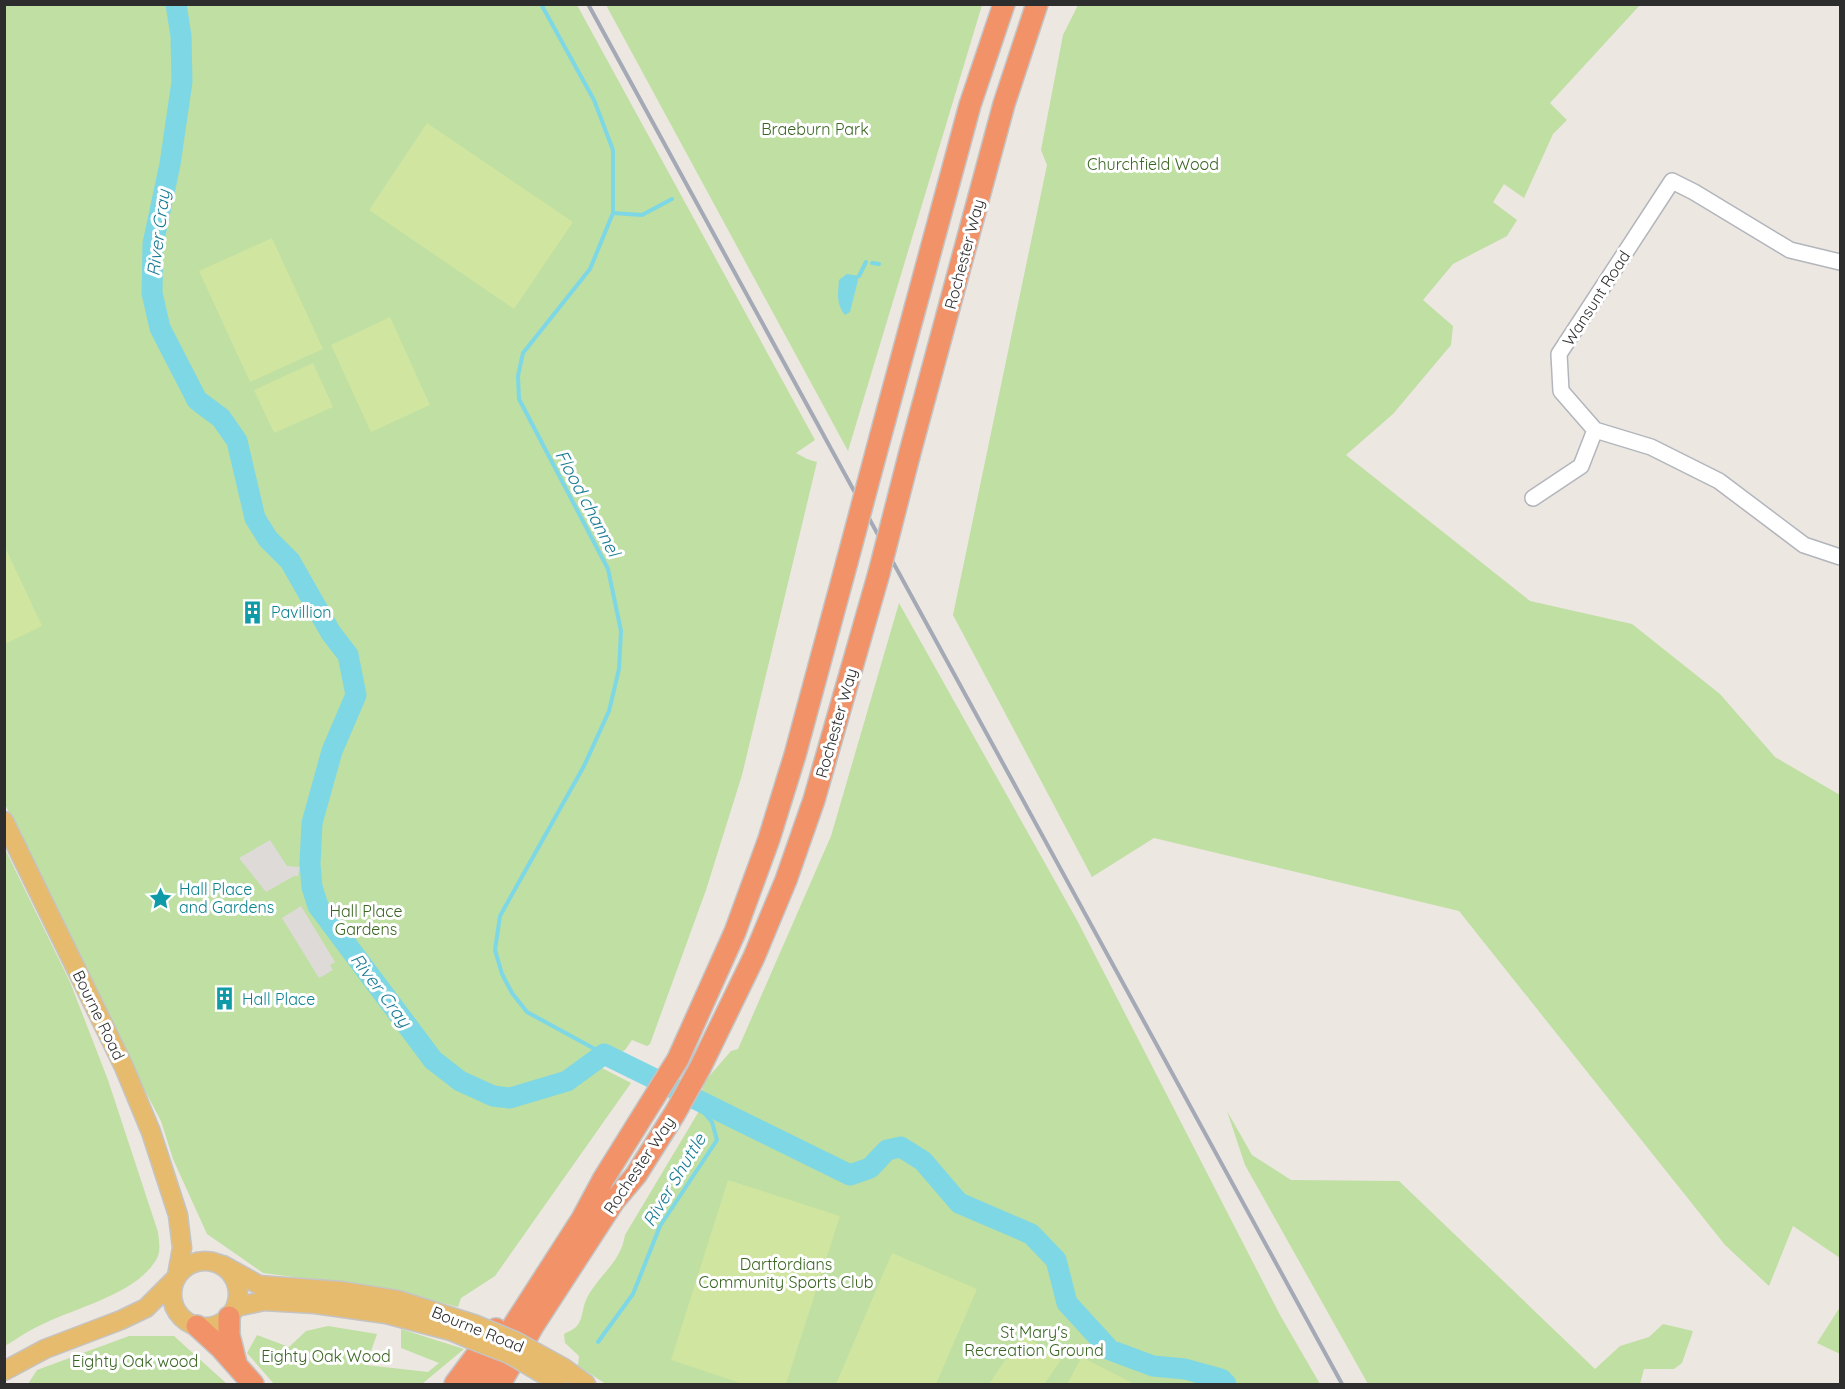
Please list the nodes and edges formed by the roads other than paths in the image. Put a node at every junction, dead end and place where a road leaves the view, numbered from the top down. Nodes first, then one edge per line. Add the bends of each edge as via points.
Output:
1 (1004, 4) edge
2 (1037, 4) edge
3 (1840, 262) edge
4 (1594, 430) junction
5 (1533, 498) dead end
6 (1840, 557) edge
7 (4, 821) edge
8 (636, 1175) junction
9 (604, 1178) junction
10 (178, 1215) junction
11 (218, 1263) junction
12 (176, 1278) junction
13 (233, 1312) junction
14 (179, 1315) junction
15 (121, 1320) junction
16 (197, 1326) junction
17 (472, 1331) junction
18 (238, 1369) junction
19 (4, 1371) edge
20 (560, 1379) edge
21 (253, 1384) edge
22 (455, 1384) edge
23 (476, 1384) edge
24 (500, 1384) edge
25 (513, 1384) edge
26 (586, 1384) edge

1 - 9 highway, Rochester Way, bridge via 970,105 769,839 735,932 678,1059
2 - 8 highway, Rochester Way, bridge via 1004,105 879,573 786,880 700,1068
3 - 4 street, Wansunt Road via 1790,250 1672,181 1559,354 1561,391
4 - 5 street via 1581,466
4 - 6 street via 1651,447 1719,481 1804,545
7 - 10 main road, Bourne Road via 123,1067 151,1132
8 - 24 highway, Rochester Way via 614,1201
8 - 25 highway via 623,1206
9 - 22 highway via 570,1218
9 - 23 highway, Rochester Way
10 - 11 main road, Bourne Road via 201,1251
10 - 12 main road, Bourne Road via 182,1248
11 - 12 main road via 201,1260 190,1264
11 - 13 main road via 238,1288
11 - 17 main road, Bourne Road via 259,1285 398,1300
12 - 14 main road via 172,1299
12 - 15 main road via 146,1308
13 - 16 main road via 215,1326
13 - 17 main road, Bourne Road via 264,1301 315,1304 386,1314 451,1331
13 - 18 highway via 229,1335
14 - 15 main road
14 - 16 main road
15 - 19 main road via 45,1349
16 - 18 highway
17 - 20 main road, Bourne Road, bridge via 515,1341
18 - 21 highway
20 - 26 main road, Bourne Road

